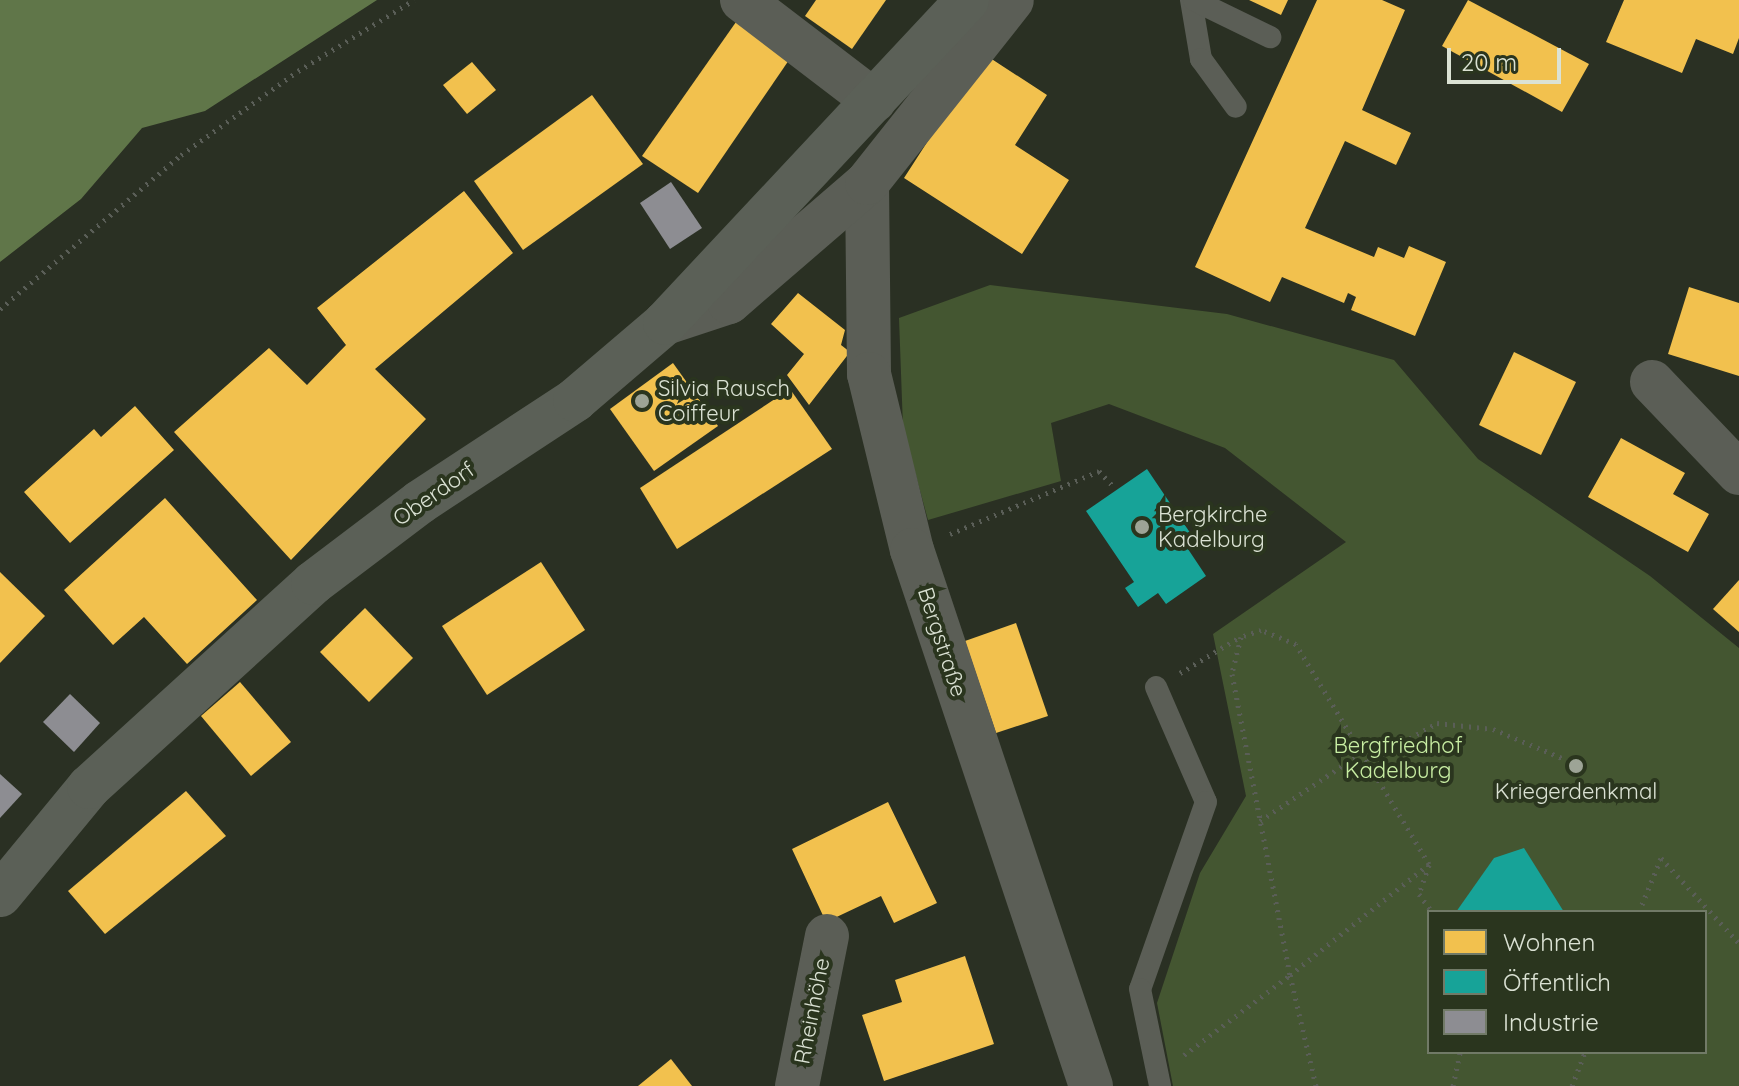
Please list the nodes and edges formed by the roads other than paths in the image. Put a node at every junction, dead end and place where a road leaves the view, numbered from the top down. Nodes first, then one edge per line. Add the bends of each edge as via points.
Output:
1 (742, 0) edge
2 (967, 0) edge
3 (1012, 0) edge
4 (1193, 0) edge
5 (1270, 37) dead end
6 (874, 101) junction
7 (1236, 107) dead end
8 (867, 183) junction
9 (665, 323) junction
10 (1652, 382) dead end
11 (1739, 473) edge
12 (1156, 687) road end
13 (0, 895) edge
14 (827, 936) dead end
15 (1158, 1080) edge
16 (797, 1086) edge
17 (1091, 1086) edge

1 - 6 street
2 - 6 main road, Oberdorf
3 - 8 street
4 - 5 lane
4 - 7 lane via 1201,59
6 - 9 main road, Oberdorf
8 - 9 street via 729,302
8 - 17 street, Bergstraße via 869,374 912,550
9 - 13 main road, Oberdorf via 575,400 420,502 313,583 89,787
10 - 11 street
12 - 15 lane via 1206,802 1140,989
14 - 16 street, Rheinhöhe

